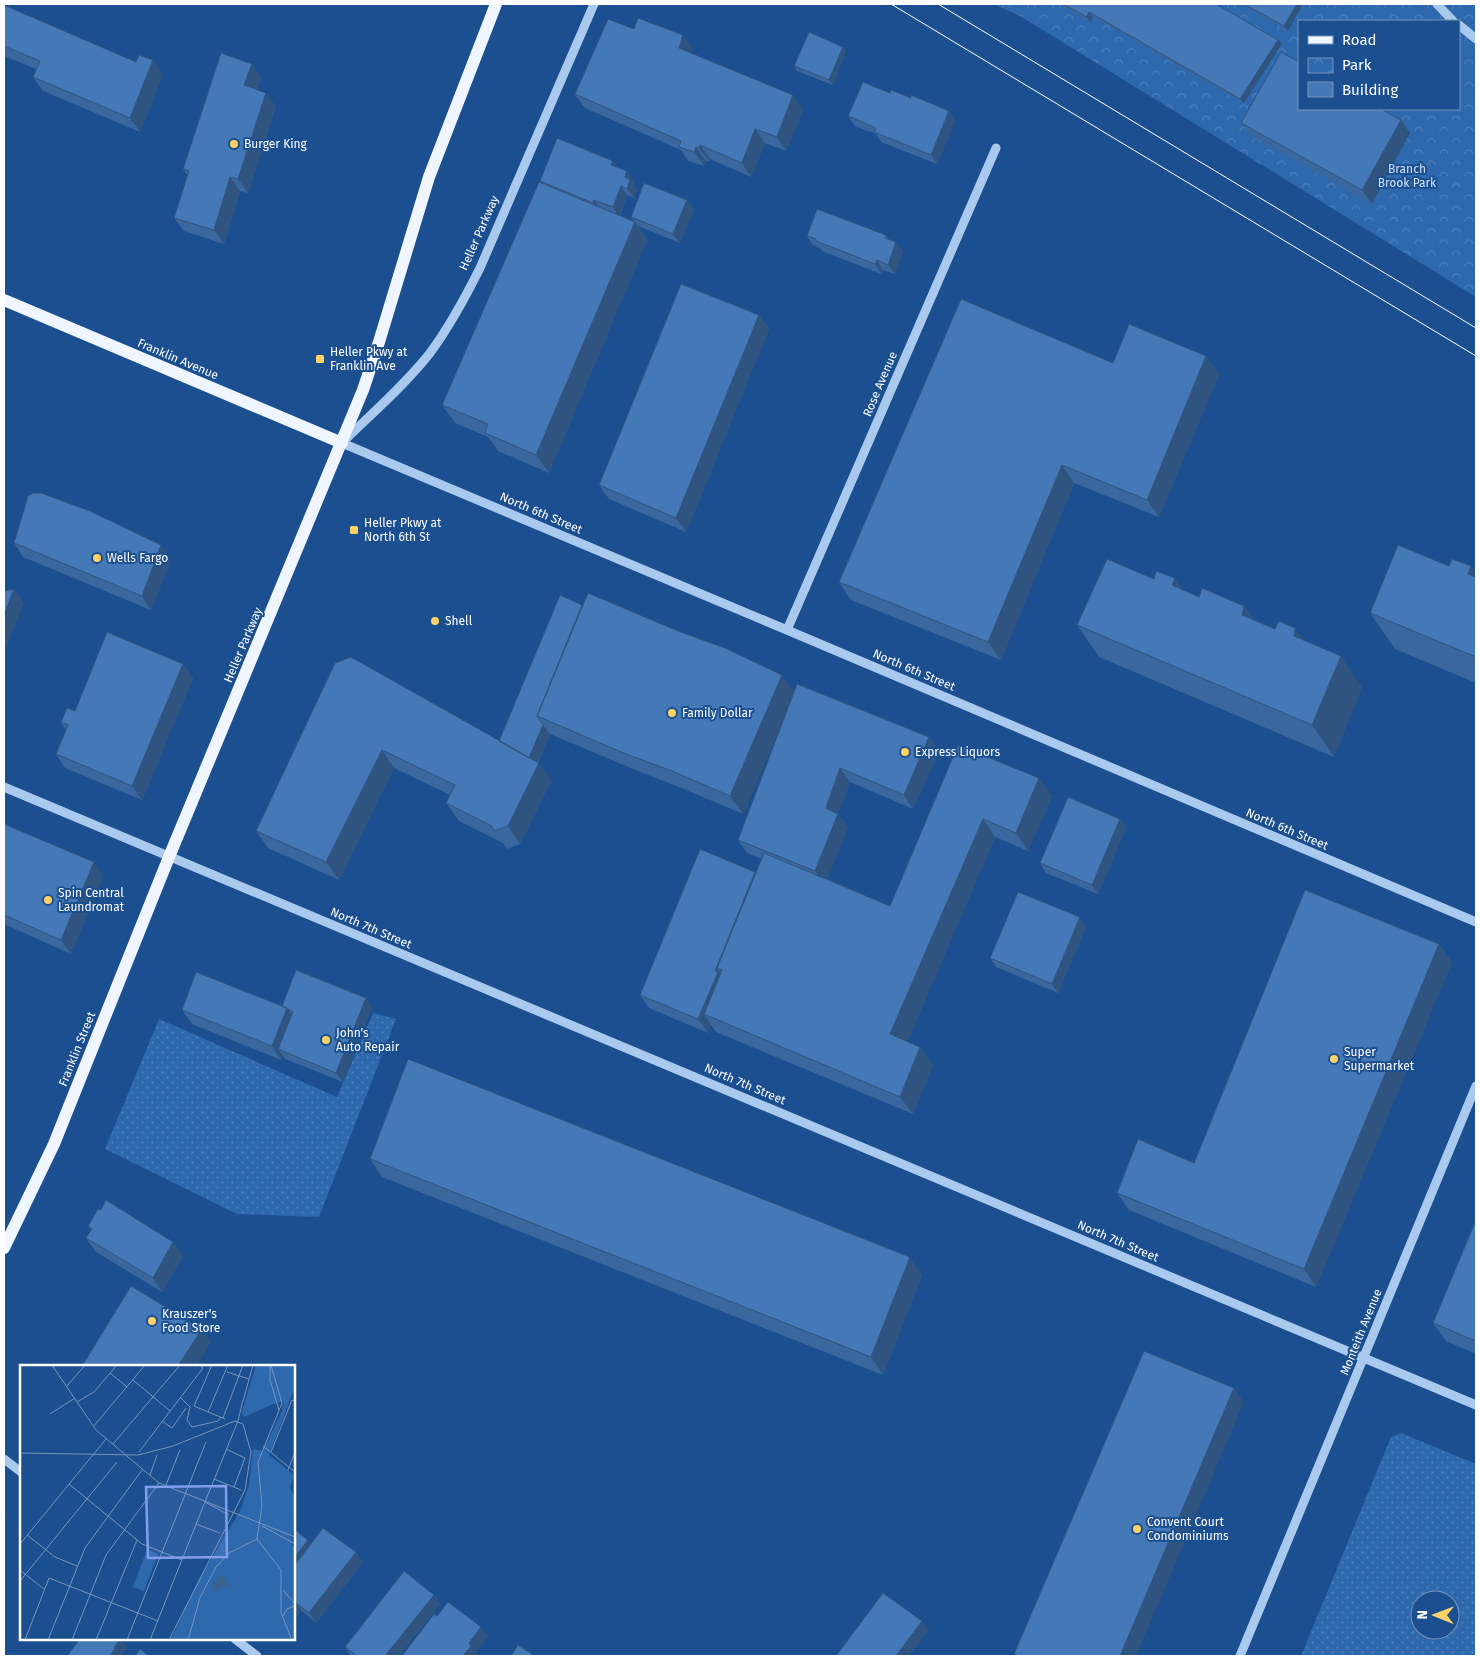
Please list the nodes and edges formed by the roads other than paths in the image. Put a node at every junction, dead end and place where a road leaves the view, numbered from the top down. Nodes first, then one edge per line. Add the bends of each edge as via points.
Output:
1 (496, 4) edge
2 (594, 4) edge
3 (1437, 4) edge
4 (1452, 20) edge
5 (1460, 27) edge
6 (1476, 39) edge
7 (996, 148) dead end
8 (4, 300) edge
9 (342, 443) junction
10 (787, 630) junction
11 (4, 787) edge
12 (169, 857) junction
13 (1476, 922) edge
14 (1476, 1086) edge
15 (4, 1248) edge
16 (1364, 1358) junction
17 (1476, 1404) edge
18 (4, 1459) edge
19 (20, 1471) edge
20 (235, 1640) edge
21 (257, 1656) edge
22 (1240, 1656) edge

1 - 9 main road, Heller Parkway via 429,178 379,342
2 - 9 street, Heller Parkway via 488,250 448,327 428,355
3 - 4 street
5 - 6 street
7 - 10 street, Rose Avenue
8 - 9 main road, Franklin Avenue
9 - 10 street, North 6th Street
9 - 12 main road, Heller Parkway
10 - 13 street, North 6th Street
11 - 12 street, North 7th Street
12 - 15 main road, Franklin Street via 54,1144
12 - 16 street, North 7th Street
14 - 16 street, Monteith Avenue
16 - 17 street, North 7th Street
16 - 22 street, Monteith Avenue
18 - 19 street
20 - 21 street

